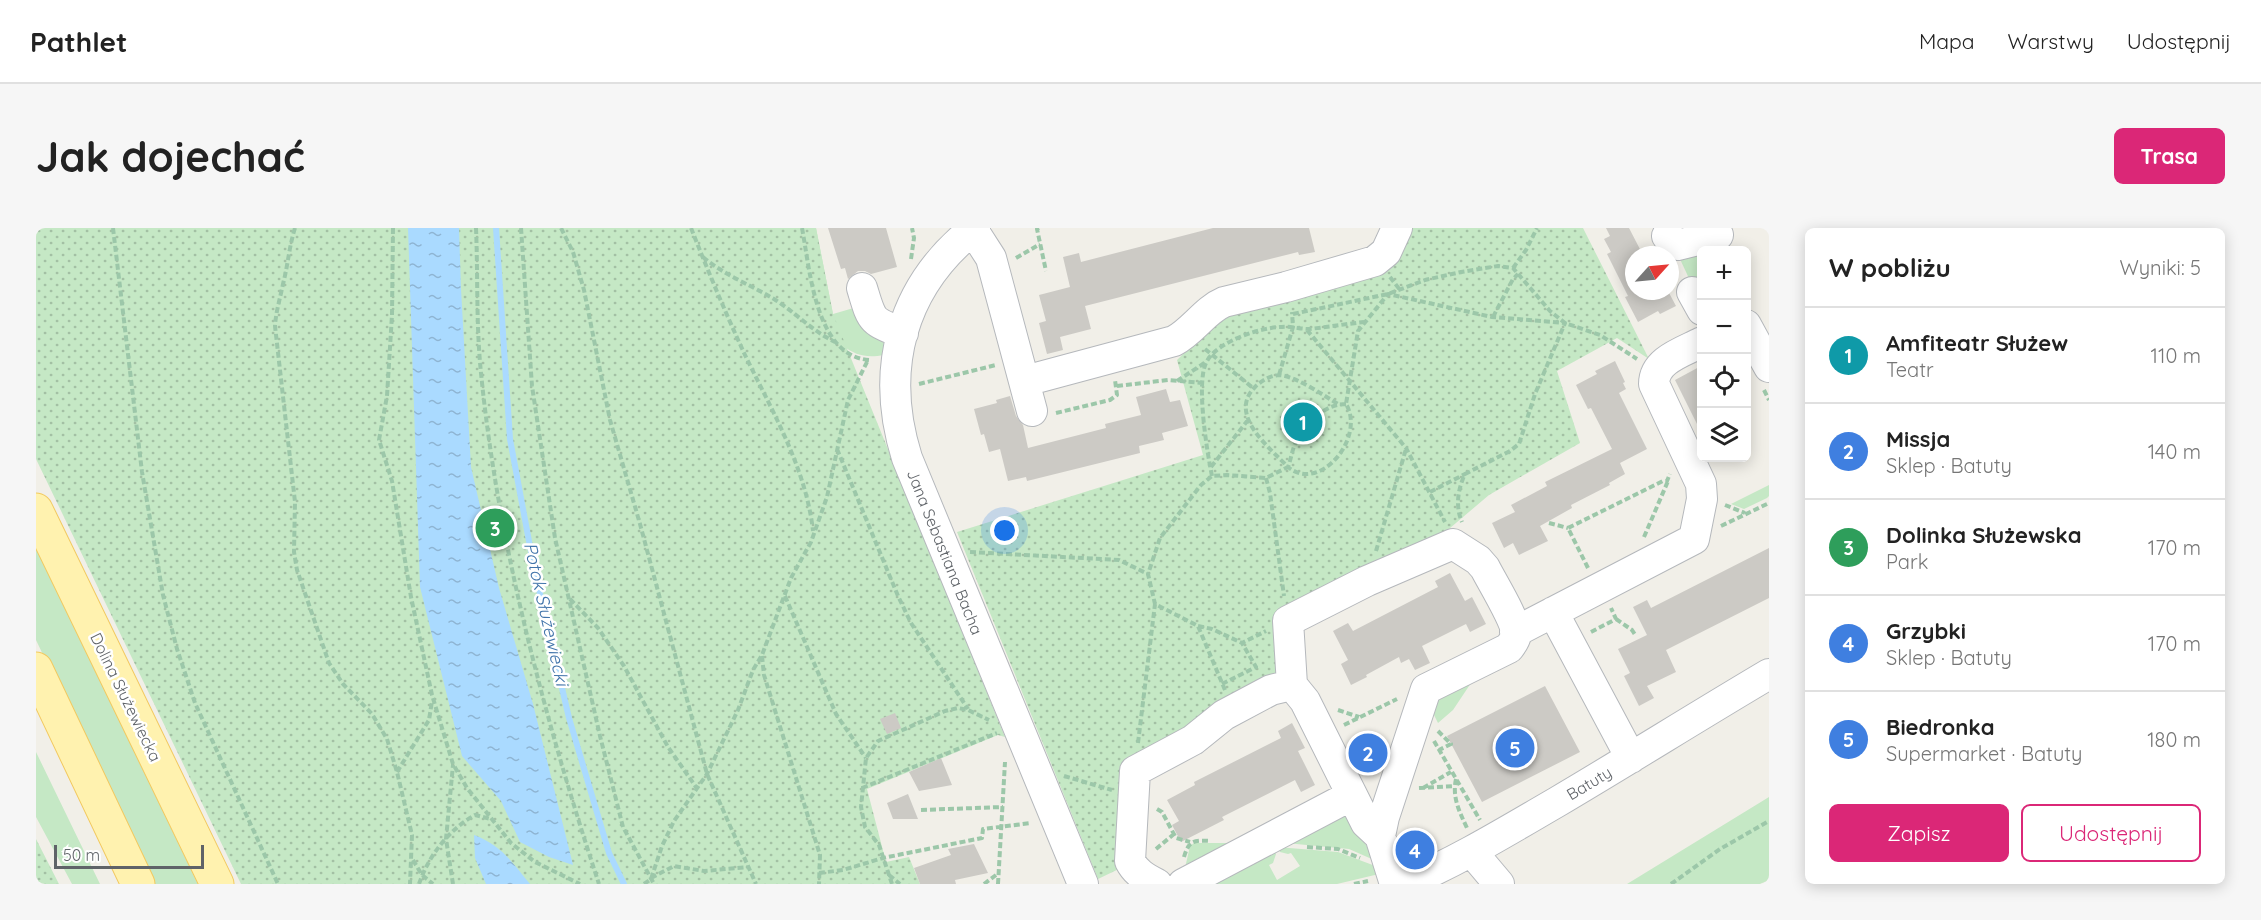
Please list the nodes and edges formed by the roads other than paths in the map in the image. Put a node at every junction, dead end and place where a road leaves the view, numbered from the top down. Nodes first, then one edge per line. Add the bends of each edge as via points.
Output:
1 (1397, 228) edge
2 (974, 229) edge
3 (1666, 237) dead end
4 (1719, 238) edge
5 (862, 288) dead end
6 (1751, 334) edge
7 (1697, 344) edge
8 (889, 350) junction
9 (1769, 367) edge
10 (1022, 370) junction
11 (1032, 411) road end
12 (36, 510) edge
13 (1553, 612) junction
14 (1514, 638) junction
15 (36, 669) edge
16 (1769, 674) edge
17 (1292, 685) junction
18 (36, 718) edge
19 (1631, 758) junction
20 (1352, 795) junction
21 (1380, 836) junction
22 (1472, 852) junction
23 (1396, 879) edge
24 (136, 881) edge
25 (217, 884) edge
26 (1083, 884) edge
27 (1156, 884) edge
28 (1183, 884) edge
29 (1499, 884) edge

1 - 10 street via 1386,252 1375,261 1224,302 1185,336 1113,372
2 - 8 street, Jana Sebastiana Bacha via 943,257 926,280
2 - 10 street via 991,258
3 - 4 street via 1678,245
5 - 8 street via 870,315
6 - 9 street
7 - 13 street via 1668,360 1654,375 1654,384 1702,489 1694,539
8 - 26 street, Jana Sebastiana Bacha via 895,412 907,458
10 - 11 street
12 - 25 main road, Dolina Służewiecka
13 - 14 street
13 - 19 street
14 - 17 street via 1514,625 1485,568 1453,544 1288,621
14 - 21 street via 1509,648 1425,688
15 - 24 main road
16 - 19 street, Batuty
17 - 20 street via 1305,701
17 - 27 street via 1228,697 1218,719 1193,740 1136,771 1130,861
18 - 24 main road
19 - 22 street, Batuty
20 - 21 street via 1366,823
20 - 28 street
21 - 23 street
22 - 23 street, Batuty
22 - 29 street

